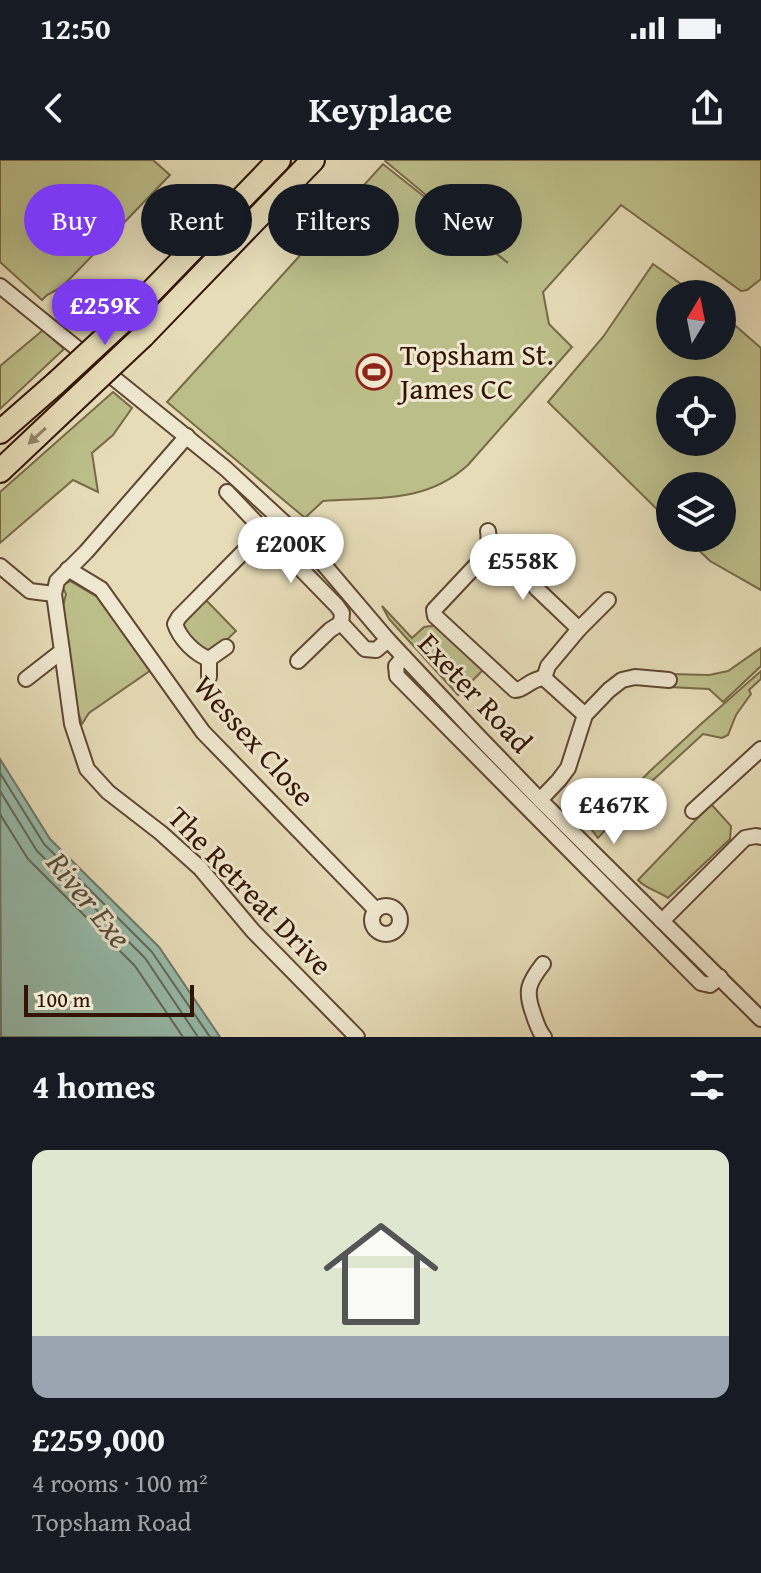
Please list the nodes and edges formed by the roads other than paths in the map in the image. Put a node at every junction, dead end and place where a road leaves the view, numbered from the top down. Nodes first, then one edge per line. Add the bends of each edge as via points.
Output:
1 (279, 160) edge
2 (313, 160) edge
3 (0, 286) edge
4 (0, 432) edge
5 (187, 436) junction
6 (0, 471) edge
7 (227, 492) dead end
8 (264, 531) junction
9 (488, 531) dead end
10 (493, 552) junction
11 (561, 552) dead end
12 (0, 566) edge
13 (68, 569) junction
14 (533, 581) junction
15 (54, 594) junction
16 (608, 600) dead end
17 (341, 623) junction
18 (579, 629) junction
19 (388, 640) junction
20 (226, 647) dead end
21 (62, 651) junction
22 (404, 657) junction
23 (209, 659) junction
24 (298, 661) dead end
25 (209, 677) dead end
26 (544, 678) junction
27 (26, 679) dead end
28 (669, 680) dead end
29 (585, 715) junction
30 (761, 749) edge
31 (700, 781) dead end
32 (711, 794) junction
33 (540, 800) junction
34 (693, 811) dead end
35 (761, 837) edge
36 (662, 921) junction
37 (401, 935) dead end
38 (543, 964) dead end
39 (720, 977) junction
40 (761, 1019) edge
41 (541, 1036) edge
42 (357, 1037) edge

1 - 4 highway, bridge via 123,321
2 -> 6 highway, bridge via 143,336
3 - 5 street, Exeter Road
5 - 13 street
5 - 19 street, Exeter Road via 303,540
7 - 8 street
8 - 17 street via 337,606
8 - 23 street via 175,624 199,655
9 - 10 street
10 - 14 street via 522,578
10 - 26 street via 434,610 435,616 515,690
11 - 14 street
12 - 15 street via 30,591
13 - 15 street
13 - 37 street, Wessex Close via 101,589 203,732 376,910 377,930
14 - 18 street
15 - 21 street, The Retreat Drive
16 - 18 street
17 - 19 street via 368,650
17 - 24 street
18 - 26 street
19 - 22 street, Exeter Road
20 - 23 street
21 - 27 street
21 - 42 street, The Retreat Drive via 72,724 87,769 200,868 253,931
22 - 33 street, Exeter Road
22 - 39 street via 396,666 397,676 609,891 701,983 712,984
23 - 25 street
26 - 29 street
28 - 29 street via 622,680
29 - 33 street via 568,768
30 - 32 street
31 - 32 street
32 - 34 street
33 - 36 street, Exeter Road
35 - 36 street via 745,838
36 - 39 street, Exeter Road
38 - 41 street via 528,993
39 - 40 street, Exeter Road

